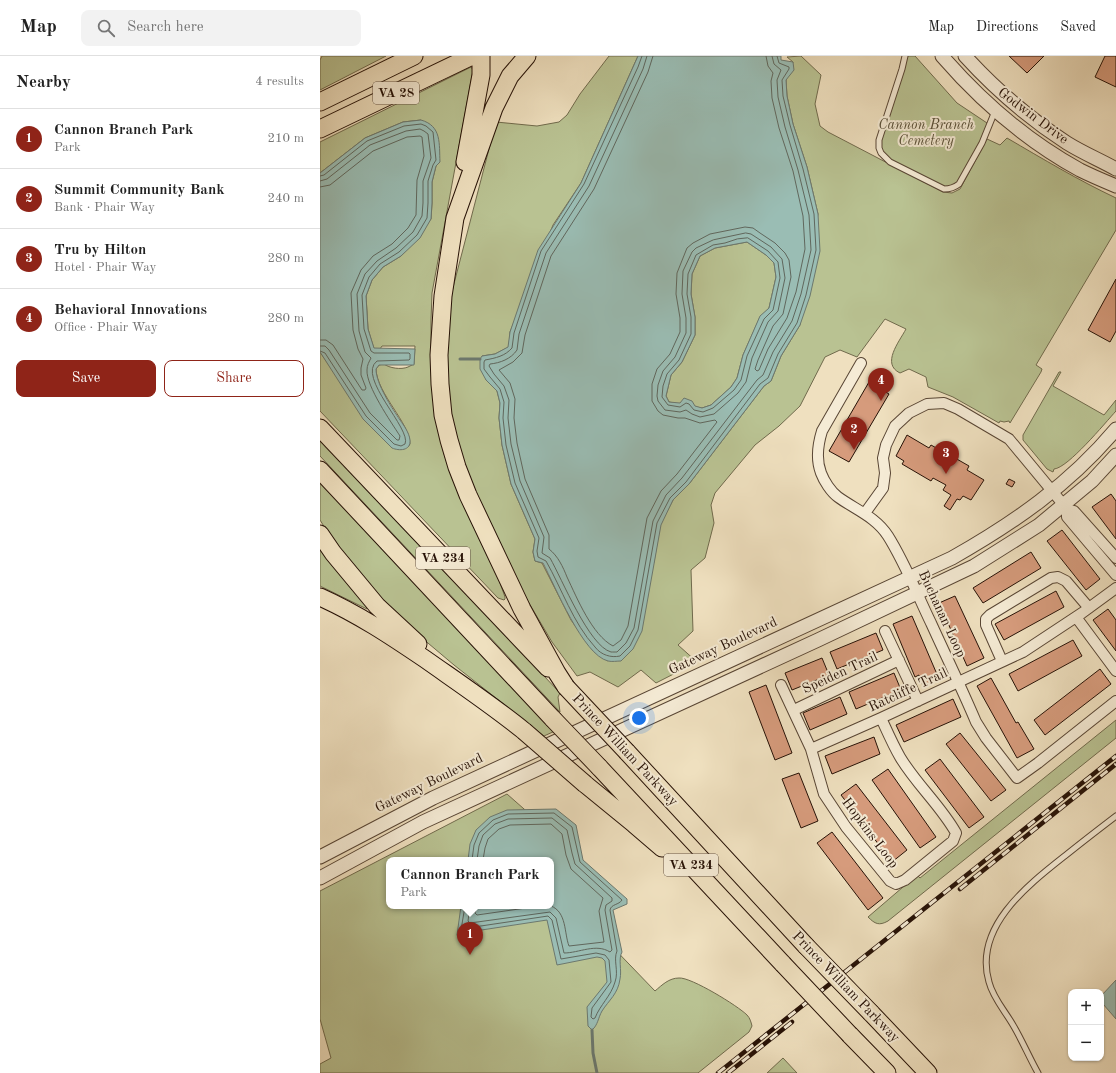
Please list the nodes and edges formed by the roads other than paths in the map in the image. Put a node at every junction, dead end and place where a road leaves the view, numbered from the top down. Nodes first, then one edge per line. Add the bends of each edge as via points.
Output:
1 (414, 56) edge
2 (472, 56) edge
3 (481, 56) edge
4 (527, 56) edge
5 (905, 56) edge
6 (942, 56) edge
7 (965, 56) edge
8 (1006, 96) junction
9 (320, 102) edge
10 (995, 110) junction
11 (320, 129) edge
12 (1116, 169) edge
13 (1116, 186) edge
14 (455, 218) junction
15 (860, 364) dead end
16 (320, 428) edge
17 (1116, 429) edge
18 (1116, 455) edge
19 (320, 470) edge
20 (1052, 492) junction
21 (1065, 507) junction
22 (865, 513) junction
23 (320, 534) edge
24 (1116, 558) edge
25 (1116, 575) edge
26 (909, 577) junction
27 (1116, 588) edge
28 (917, 594) junction
29 (320, 597) edge
30 (1089, 608) junction
31 (1076, 617) junction
32 (885, 631) dead end
33 (899, 660) junction
34 (1002, 661) junction
35 (1116, 671) edge
36 (959, 682) junction
37 (781, 685) dead end
38 (566, 687) junction
39 (918, 701) junction
40 (1116, 701) edge
41 (492, 705) junction
42 (794, 710) junction
43 (881, 718) junction
44 (811, 749) junction
45 (1116, 816) edge
46 (320, 857) edge
47 (320, 878) edge
48 (737, 915) junction
49 (887, 1073) edge
50 (928, 1073) edge
51 (1038, 1073) edge

1 - 9 highway, VA 28
2 - 11 highway, VA 28
3 - 14 highway via 481,74
4 - 14 highway via 510,76 497,101
5 - 10 lane via 879,140 881,153 890,162 944,189 955,187 982,143
6 - 10 street, Godwin Drive
7 - 8 street, Godwin Drive
8 - 10 street
8 - 12 street, Godwin Drive via 1068,143
10 - 13 street, Godwin Drive via 1055,155 1080,170
14 - 38 highway via 443,296 439,356 443,415 457,467 468,495 507,578
15 - 22 street, Buchanan Loop via 822,431 818,455 821,472 827,484 837,496
16 - 38 highway, Prince William Parkway / VA 234
17 - 20 street, Gateway Boulevard
18 - 21 street
19 - 48 highway, Prince William Parkway / VA 234, bridge
20 - 21 street
20 - 22 street via 1009,439 944,403 927,404 909,413 895,426 883,458 883,488
20 - 26 street, Gateway Boulevard via 985,539 952,558
21 - 24 street via 1074,511
21 - 25 street via 1067,517
21 - 28 street via 974,566
22 - 26 street, Buchanan Loop via 880,525 888,536
23 - 41 highway via 332,554 377,606
26 - 28 street, Buchanan Loop
26 - 46 street, Gateway Boulevard via 433,798
27 - 30 street, Ratcliffe Trail
28 - 36 street, Buchanan Loop
28 - 47 street via 423,822
29 - 41 highway via 363,618
30 - 31 street, Ratcliffe Trail
30 - 34 street via 1066,581 1058,577 1051,578 990,615 986,625
31 - 34 street, Ratcliffe Trail via 1023,652
31 - 35 street
32 - 33 street, Speiden Trail
33 - 39 street, Speiden Trail
33 - 42 street, Speiden Trail
34 - 36 street, Ratcliffe Trail
36 - 39 street, Ratcliffe Trail
36 - 40 street, Buchanan Loop via 976,722 1017,778
37 - 42 street, Speiden Trail
38 - 50 highway, Prince William Parkway / VA 234, bridge via 806,946
39 - 43 street, Ratcliffe Trail
41 - 48 highway, bridge via 634,824
42 - 44 street, Speiden Trail
43 - 44 street, Ratcliffe Trail
43 - 44 street, Hopkins Loop via 900,757 956,833 953,841 905,880 896,884 890,881 856,839 824,794
45 - 51 lane via 1021,894 1002,916 991,937 987,963 990,986
48 - 49 highway, Prince William Parkway / VA 234, bridge

